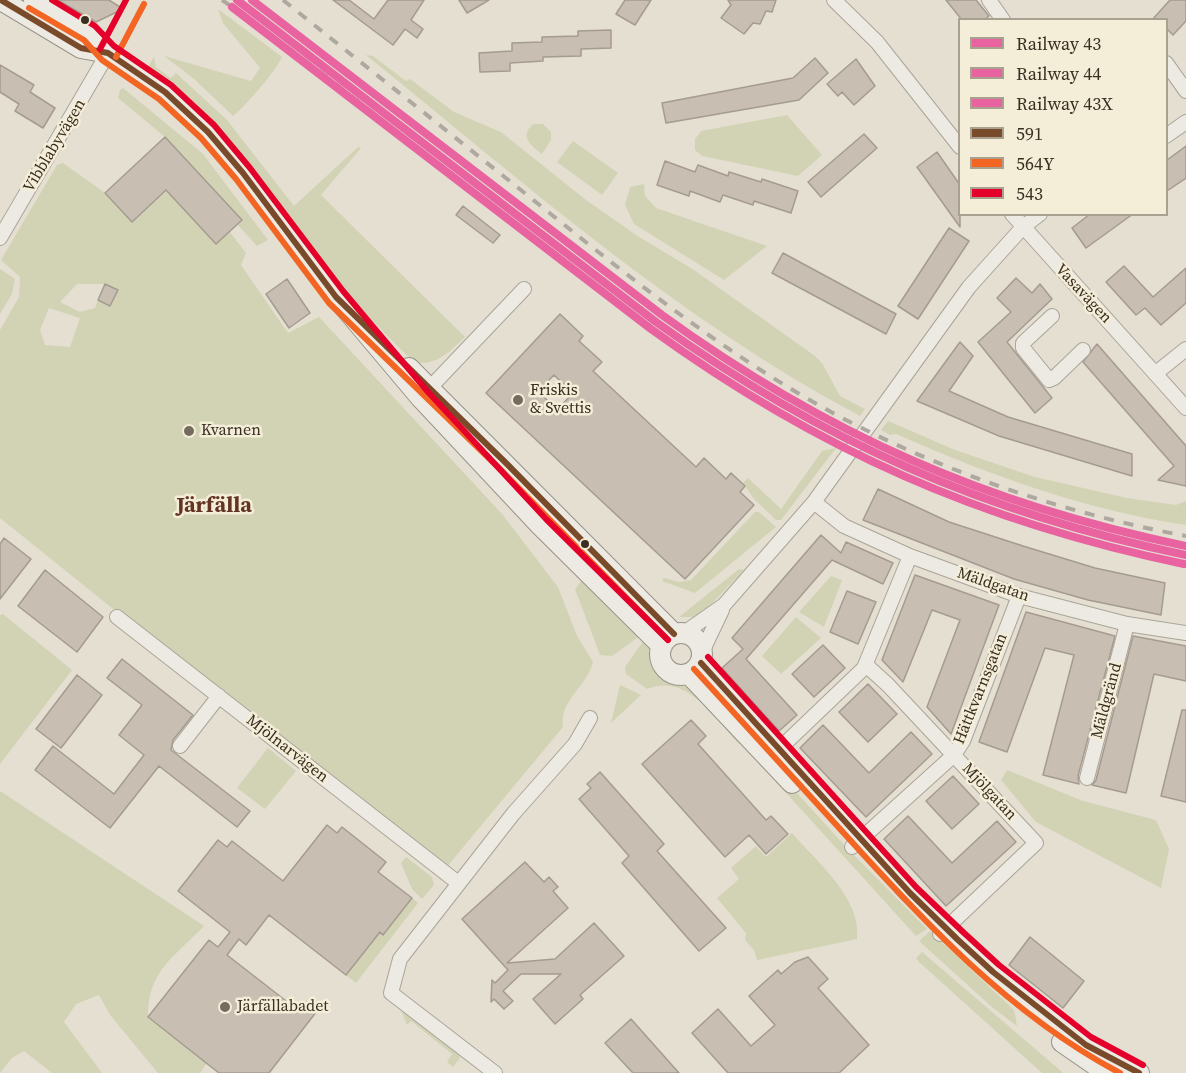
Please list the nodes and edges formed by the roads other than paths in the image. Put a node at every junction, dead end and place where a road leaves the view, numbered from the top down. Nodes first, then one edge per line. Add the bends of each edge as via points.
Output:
1 (1, 0) edge
2 (34, 0) edge
3 (834, 0) edge
4 (989, 0) edge
5 (1002, 18) edge
6 (108, 53) junction
7 (1168, 64) edge
8 (1186, 91) edge
9 (1186, 122) edge
10 (1168, 135) edge
11 (958, 144) edge
12 (1014, 216) edge
13 (1037, 216) edge
14 (1023, 227) junction
15 (0, 238) edge
16 (524, 289) dead end
17 (1052, 316) dead end
18 (1186, 349) edge
19 (1083, 350) dead end
20 (1156, 373) junction
21 (425, 393) junction
22 (1186, 408) edge
23 (814, 502) junction
24 (910, 556) junction
25 (1019, 596) junction
26 (724, 605) junction
27 (117, 617) dead end
28 (1127, 624) junction
29 (1186, 633) edge
30 (673, 638) junction
31 (697, 663) junction
32 (866, 665) junction
33 (219, 696) junction
34 (590, 717) dead end
35 (180, 746) dead end
36 (774, 754) junction
37 (954, 754) junction
38 (1087, 778) dead end
39 (857, 844) junction
40 (457, 882) junction
41 (942, 932) junction
42 (495, 1073) edge
43 (1107, 1073) edge
44 (1139, 1073) edge

1 - 6 street via 81,48
2 - 6 street via 90,33
3 - 11 street via 877,42
4 - 5 street
6 - 15 street, Vibblabyvägen
6 - 21 street via 165,92 208,132 336,297
7 - 8 street
9 - 10 street
12 - 14 street, Vasavägen
13 - 14 street
14 - 20 street, Vasavägen
14 - 23 street via 969,287
16 - 21 street
17 - 19 street via 1023,343 1049,380
18 - 20 street
20 - 22 street, Vasavägen
21 - 30 street via 540,525
23 - 24 street, Mäldgatan via 844,526
23 - 26 street
24 - 25 street, Mäldgatan
24 - 32 street
25 - 28 street, Mäldgatan
25 - 37 street, Hättkvarnsgatan via 963,741
26 - 30 street
26 - 31 street
27 - 33 street, Mjölnarvägen
28 - 29 street, Mäldgatan
28 - 38 street, Mäldgränd
30 - 31 street via 697,640
30 - 31 street via 660,657 666,669 676,675
31 - 36 street
32 - 36 street
32 - 37 street, Mjölgatan
33 - 35 street
33 - 40 street, Mjölnarvägen
34 - 40 street via 575,744
36 - 39 street
37 - 39 street, Hättkvarnsgatan
37 - 41 street, Mjölgatan via 1036,843
39 - 41 street
40 - 42 street via 400,958 391,993
41 - 43 street via 1033,1020
41 - 44 street via 1086,1045

